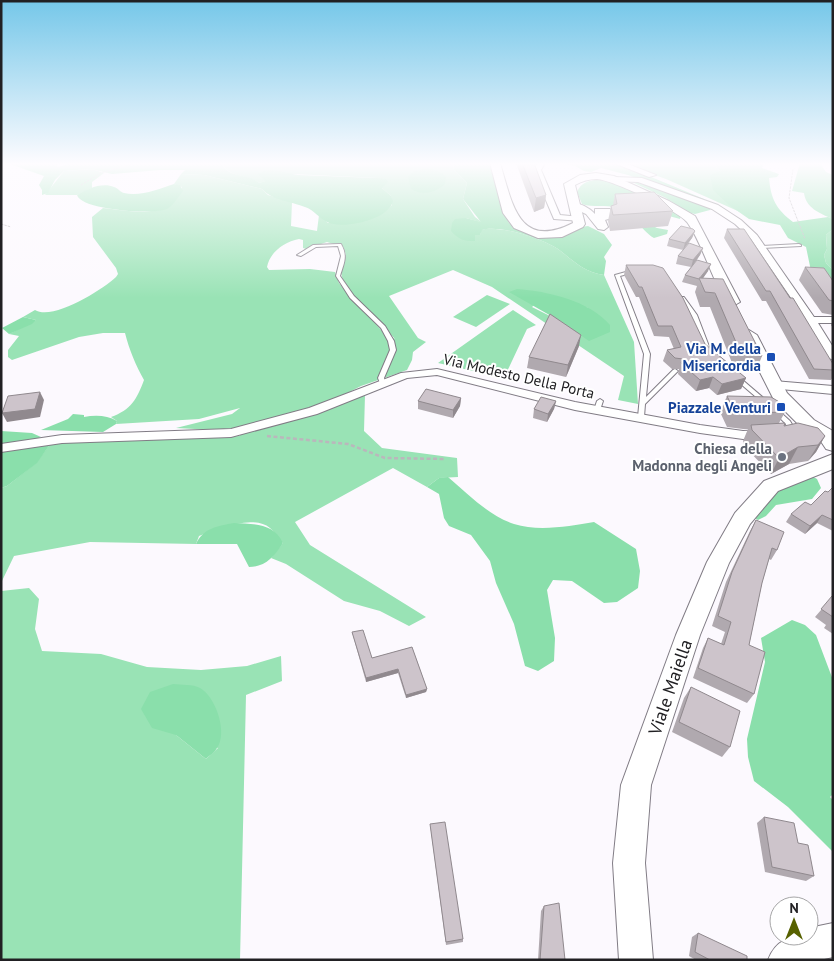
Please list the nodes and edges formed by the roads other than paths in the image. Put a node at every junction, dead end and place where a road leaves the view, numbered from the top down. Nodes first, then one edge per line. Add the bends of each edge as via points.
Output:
1 (508, 208) edge
2 (552, 208) edge
3 (575, 208) edge
4 (579, 208) edge
5 (673, 208) edge
6 (715, 208) edge
7 (608, 218) dead end
8 (578, 219) junction
9 (799, 245) road end
10 (761, 247) junction
11 (299, 255) dead end
12 (638, 271) edge
13 (676, 291) edge
14 (811, 320) junction
15 (833, 320) edge
16 (829, 342) edge
17 (709, 354) edge
18 (833, 357) edge
19 (674, 371) dead end
20 (730, 373) edge
21 (382, 382) junction
22 (774, 385) junction
23 (833, 390) edge
24 (642, 404) junction
25 (641, 417) junction
26 (794, 433) junction
27 (829, 443) edge
28 (1, 448) edge
29 (833, 940) edge
30 (636, 960) edge
31 (785, 960) edge

1 - 8 main road via 518,225 538,234 562,233 579,224
2 - 8 street via 556,217
3 - 8 main road
4 - 7 street via 589,212 601,227 604,227 598,211 607,210
5 - 22 main road via 691,219
6 - 10 street via 738,222
9 - 10 lane
10 - 14 street
11 - 21 lane via 322,245 339,245 344,258 338,276 352,297 383,327 391,341 393,350
12 - 24 lane via 617,275 647,354
13 - 17 lane via 694,315
14 - 15 street
14 - 16 street
16 - 18 street
19 - 24 lane
20 - 26 lane via 788,422
21 - 25 street, Via Modesto Della Porta via 406,375 437,372
21 - 28 street, Via Modesto Della Porta via 313,412 231,433 62,439
22 - 23 street
22 - 27 main road via 780,396
24 - 25 lane
25 - 26 street, Via Modesto Della Porta via 743,435
26 - 27 street, Via Modesto Della Porta
27 - 30 main road, Viale Maiella via 771,486 742,520 718,562 688,635 636,785 629,863
29 - 31 main road via 810,944

